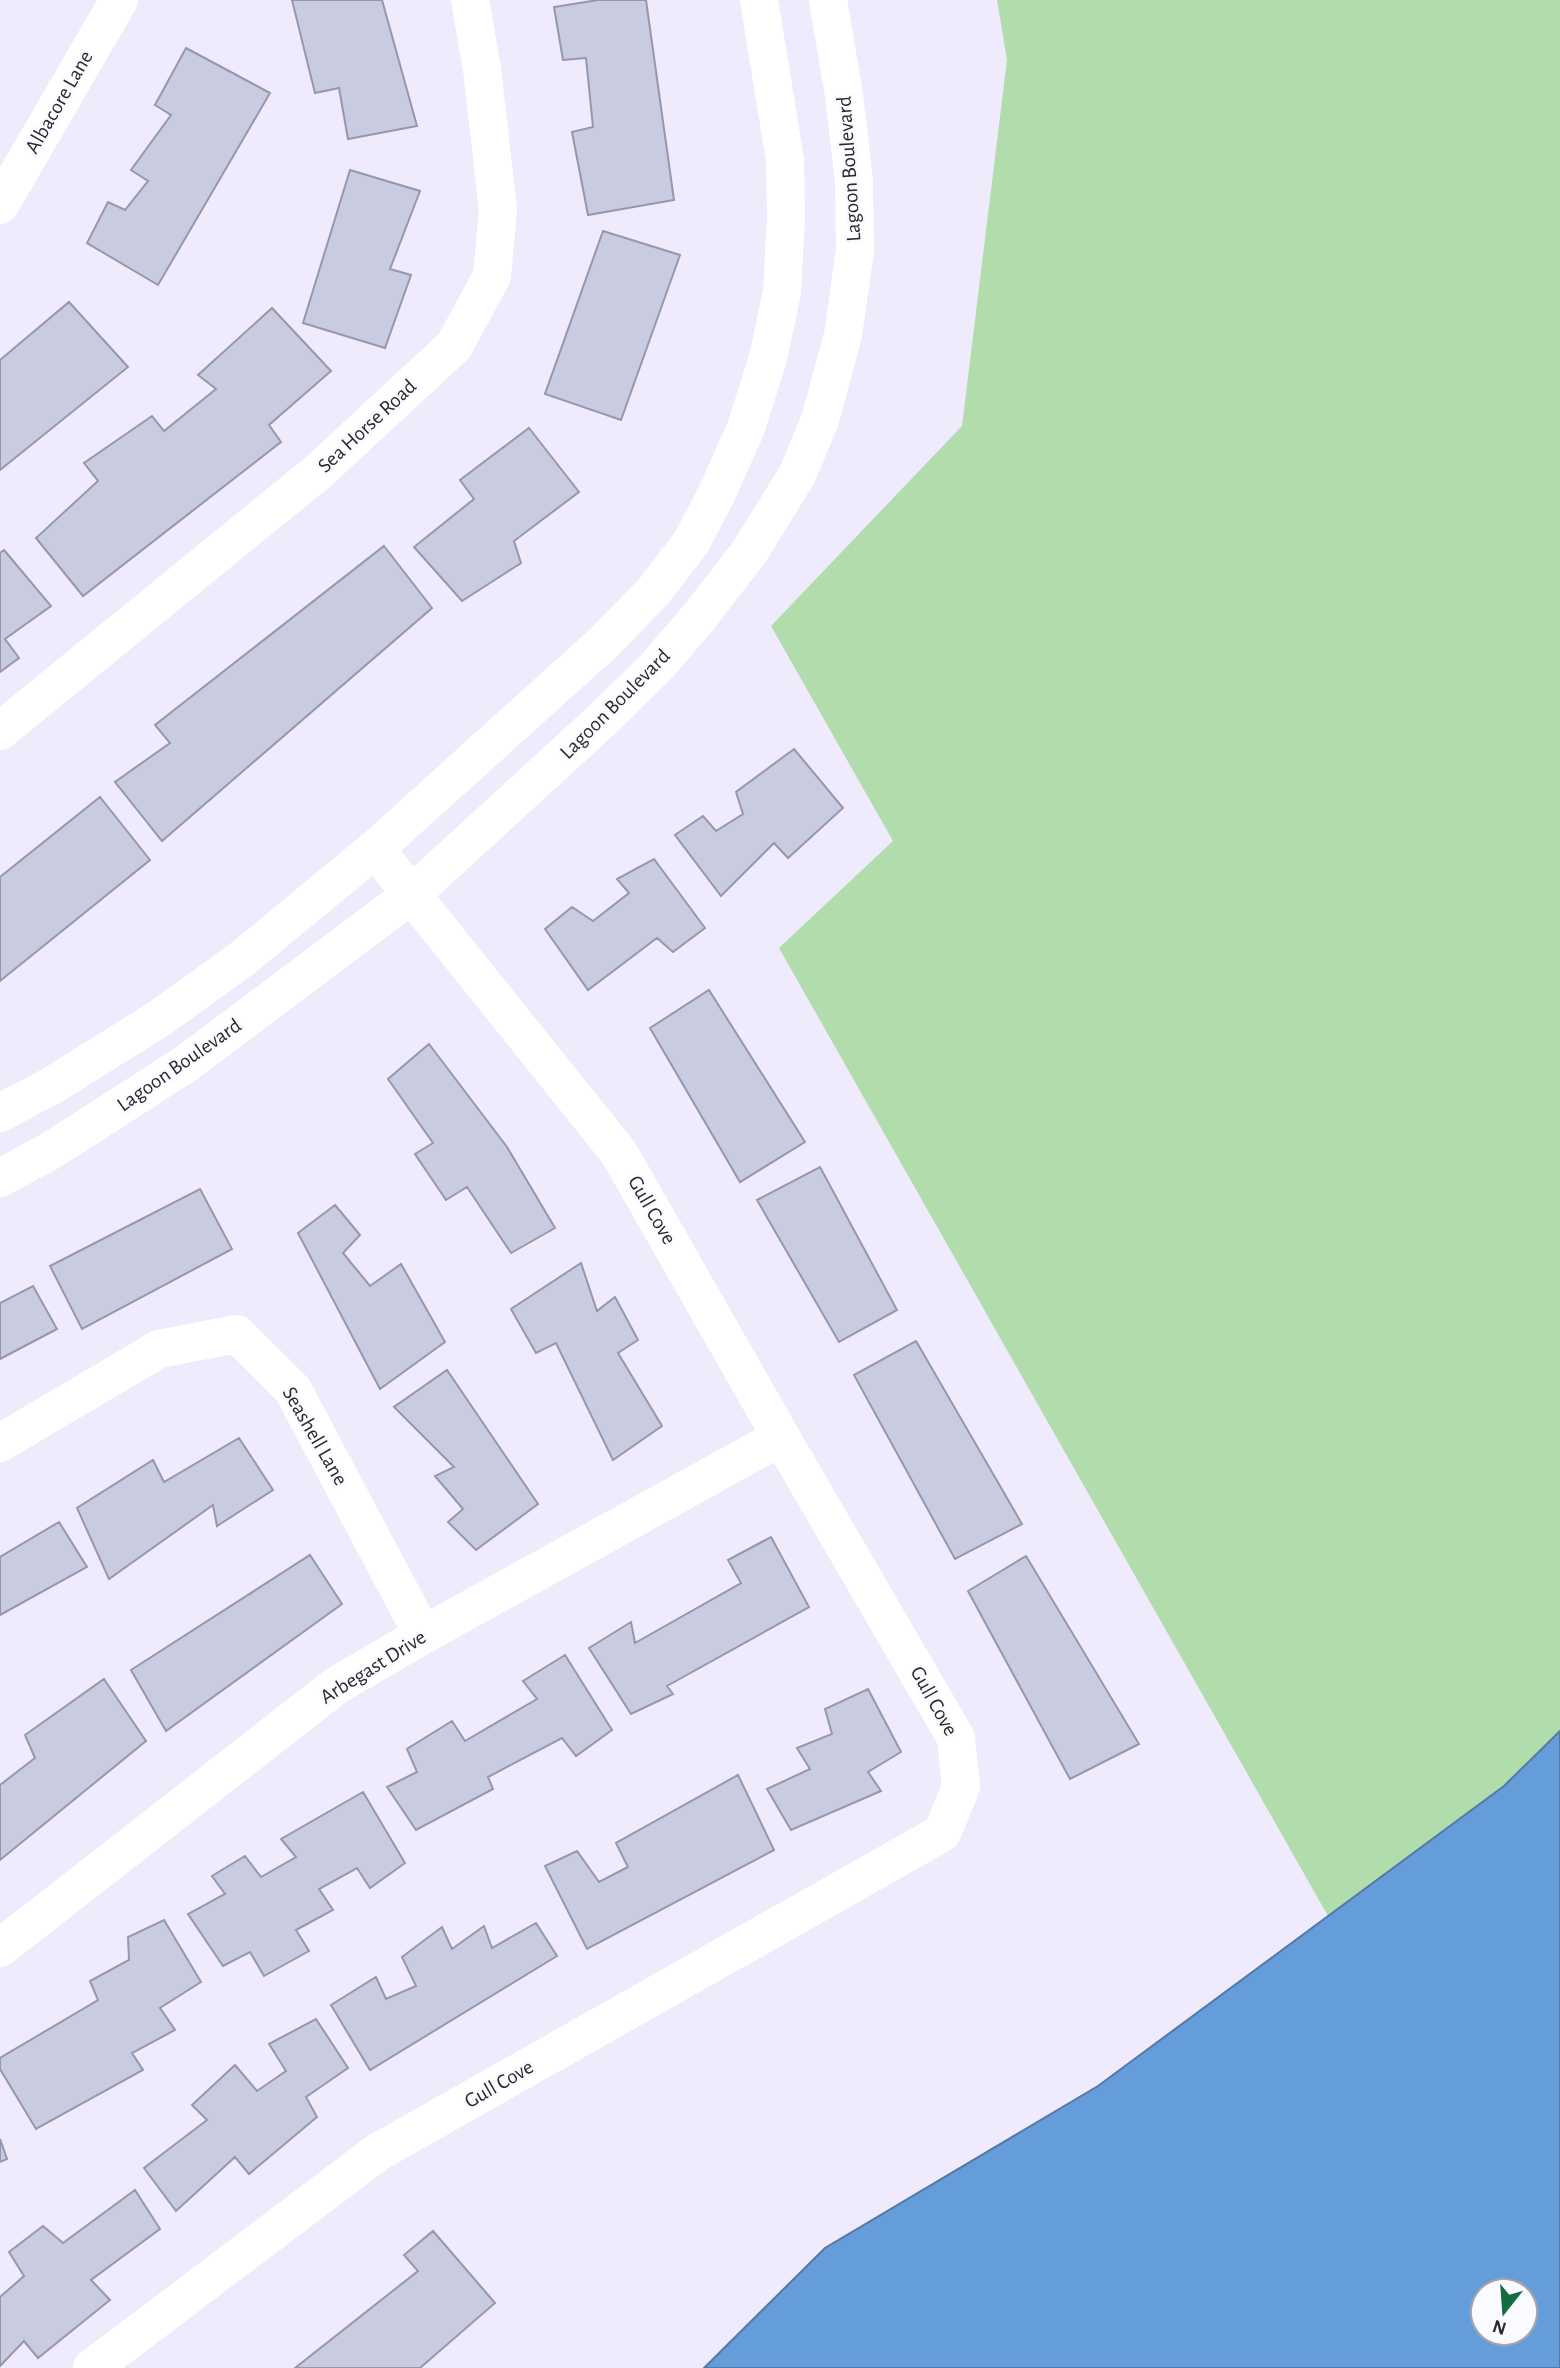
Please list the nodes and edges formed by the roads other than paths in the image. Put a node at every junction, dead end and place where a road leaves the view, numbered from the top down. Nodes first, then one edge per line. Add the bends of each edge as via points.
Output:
1 (119, 0) edge
2 (470, 0) edge
3 (759, 0) edge
4 (828, 0) edge
5 (0, 205) edge
6 (0, 731) edge
7 (375, 849) junction
8 (412, 894) junction
9 (0, 1113) edge
10 (0, 1178) edge
11 (781, 1437) junction
12 (0, 1443) edge
13 (423, 1635) junction
14 (0, 1948) edge
15 (92, 2368) edge

1 - 5 street, Albacore Lane
2 - 6 street, Sea Horse Road via 498,210 492,276 454,346 319,471
3 - 7 street via 785,160 782,292 746,428 721,484 692,541 654,591 601,645
4 - 8 street, Lagoon Boulevard via 844,95 855,250 843,335 820,420 797,475 750,551 656,667
7 - 8 street, Gull Cove
7 - 9 street via 243,958 160,1018
8 - 10 street, Lagoon Boulevard via 187,1063
8 - 11 street, Gull Cove via 619,1153
11 - 13 street, Arbegast Drive
11 - 15 street, Gull Cove via 956,1738 961,1787 942,1833 378,2152
12 - 13 street, Seashell Lane via 159,1349 237,1334 293,1390
13 - 14 street, Arbegast Drive via 337,1685

